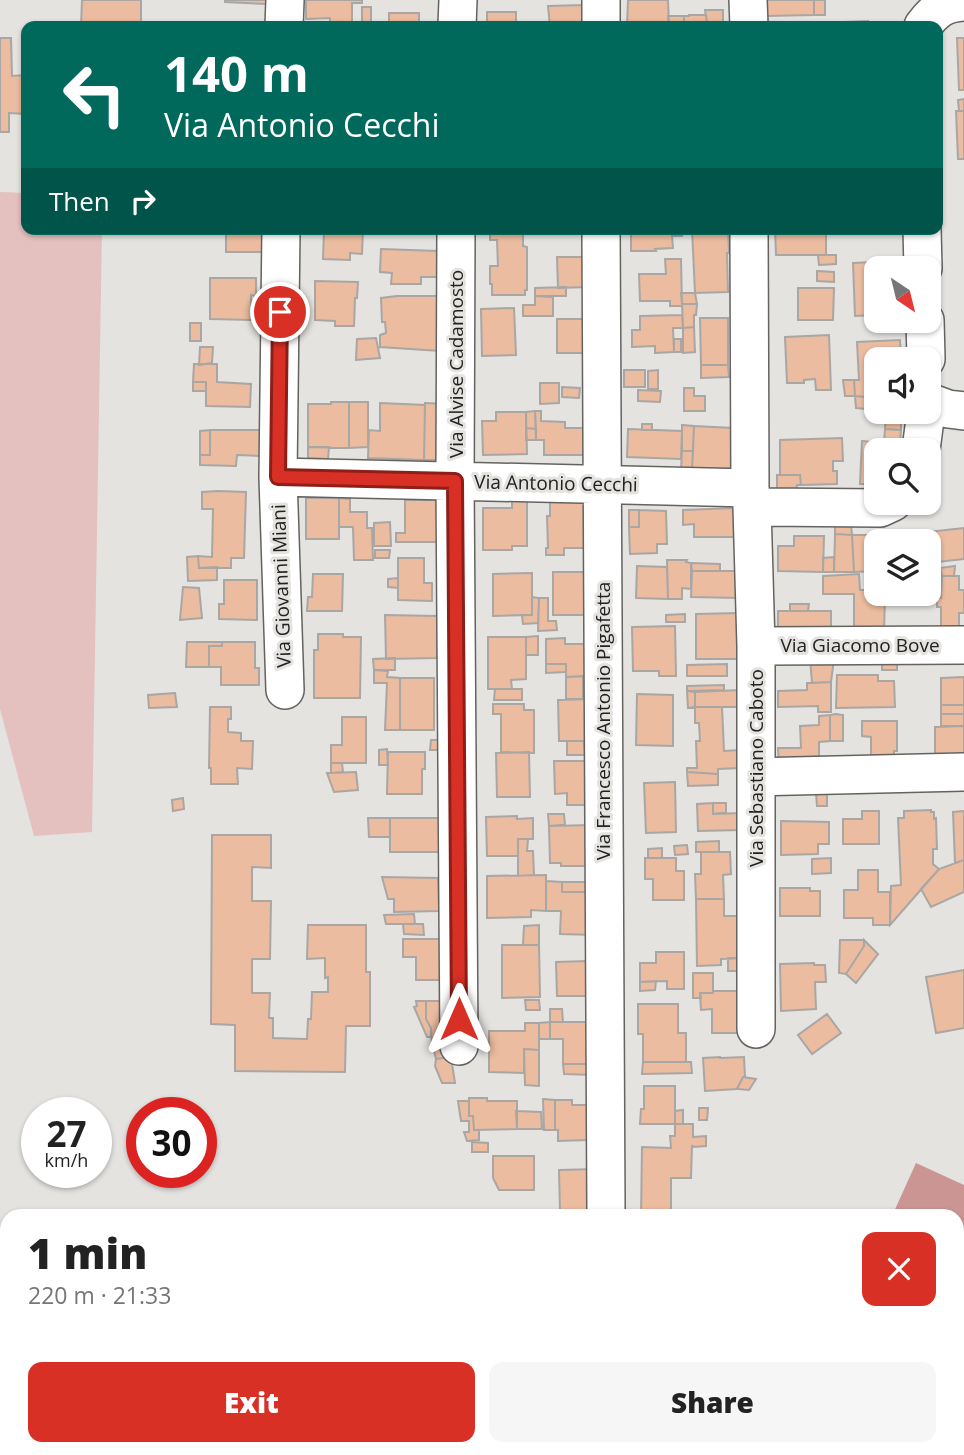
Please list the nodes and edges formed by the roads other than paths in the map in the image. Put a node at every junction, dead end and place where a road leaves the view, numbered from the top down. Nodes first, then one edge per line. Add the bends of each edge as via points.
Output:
1 (285, 0) edge
2 (457, 0) edge
3 (601, 0) edge
4 (748, 0) edge
5 (964, 2) edge
6 (284, 21) edge
7 (457, 21) edge
8 (601, 21) edge
9 (748, 21) edge
10 (926, 21) edge
11 (281, 235) edge
12 (456, 235) edge
13 (601, 235) edge
14 (749, 235) edge
15 (922, 235) edge
16 (923, 256) edge
17 (941, 406) edge
18 (964, 411) edge
19 (278, 477) junction
20 (455, 481) junction
21 (602, 484) junction
22 (751, 498) junction
23 (864, 507) edge
24 (964, 645) edge
25 (756, 646) junction
26 (285, 691) dead end
27 (964, 772) edge
28 (755, 777) junction
29 (756, 1029) dead end
30 (460, 1046) dead end
31 (606, 1209) edge

1 - 6 street
2 - 7 street
3 - 8 street
4 - 9 street
5 - 10 street via 948,3
11 - 19 street, Via Giovanni Miani
12 - 20 street, Via Alvise Cadamosto
13 - 21 street, Via Francesco Antonio Pigafetta
14 - 22 street, Via Sebastiano Caboto
15 - 16 street
17 - 18 street
19 - 20 street, Via Antonio Cecchi
19 - 26 street, Via Giovanni Miani
20 - 21 street, Via Antonio Cecchi
20 - 30 street, Via Alvise Cadamosto
21 - 22 street, Via Antonio Cecchi
21 - 31 street, Via Francesco Antonio Pigafetta
22 - 23 street
22 - 25 street, Via Sebastiano Caboto
24 - 25 street, Via Giacomo Bove
25 - 28 street, Via Sebastiano Caboto
27 - 28 street
28 - 29 street, Via Sebastiano Caboto

